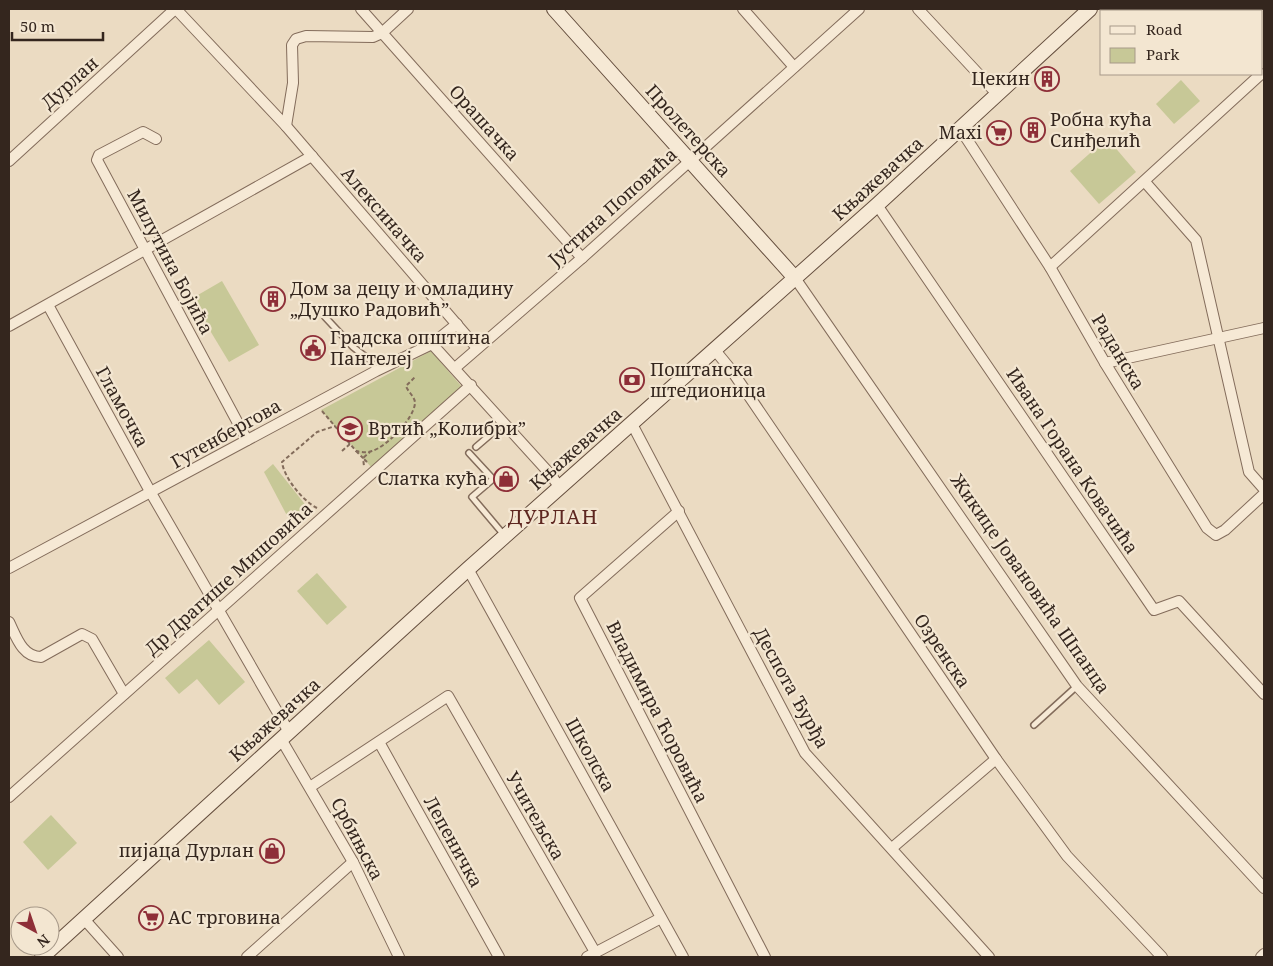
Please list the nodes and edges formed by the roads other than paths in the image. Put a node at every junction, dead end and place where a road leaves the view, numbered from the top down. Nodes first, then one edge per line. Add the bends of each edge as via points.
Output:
1 (176, 9) edge
2 (360, 9) edge
3 (408, 9) edge
4 (554, 9) edge
5 (743, 9) edge
6 (859, 9) edge
7 (918, 9) edge
8 (1090, 9) edge
9 (382, 33) junction
10 (794, 67) junction
11 (1258, 75) edge
12 (998, 95) junction
13 (286, 126) junction
14 (960, 130) junction
15 (156, 139) dead end
16 (312, 156) junction
17 (9, 161) edge
18 (690, 161) junction
19 (1145, 182) junction
20 (877, 205) junction
21 (146, 251) junction
22 (582, 258) junction
23 (1050, 267) junction
24 (795, 278) junction
25 (48, 305) junction
26 (325, 317) dead end
27 (457, 324) junction
28 (9, 326) edge
29 (1264, 328) edge
30 (1218, 338) junction
31 (432, 344) junction
32 (477, 348) junction
33 (714, 350) junction
34 (1106, 363) junction
35 (455, 368) junction
36 (376, 371) junction
37 (471, 385) junction
38 (504, 422) junction
39 (632, 424) junction
40 (247, 440) junction
41 (476, 447) dead end
42 (469, 453) dead end
43 (560, 488) junction
44 (1264, 489) edge
45 (151, 493) junction
46 (1264, 494) edge
47 (679, 512) junction
48 (505, 536) junction
49 (9, 568) edge
50 (468, 569) junction
51 (219, 612) junction
52 (9, 622) edge
53 (1077, 686) junction
54 (124, 694) junction
55 (1264, 694) edge
56 (1034, 725) dead end
57 (285, 736) junction
58 (379, 742) junction
59 (996, 759) junction
60 (310, 787) junction
61 (9, 797) edge
62 (892, 848) junction
63 (353, 862) junction
64 (1264, 888) edge
65 (661, 918) junction
66 (84, 919) junction
67 (1264, 954) edge
68 (591, 955) edge
69 (42, 957) edge
70 (118, 957) edge
71 (247, 957) edge
72 (398, 957) edge
73 (499, 957) edge
74 (683, 957) edge
75 (765, 957) edge
76 (989, 957) edge
77 (1162, 957) edge
78 (1261, 957) edge

1 - 13 street, Алексиначка
1 - 17 street, Дурлан
2 - 9 street, Орашачка
3 - 9 street
4 - 18 main road, Пролетерска
5 - 10 street
6 - 10 street, Јустина Поповића
7 - 12 street
8 - 12 main road, Књажевачка
9 - 13 street via 373,37 306,36 296,39 292,46 293,83
9 - 22 street, Орашачка
10 - 18 street, Јустина Поповића
11 - 19 street
12 - 14 main road, Књажевачка
13 - 16 street, Алексиначка
14 - 20 main road, Књажевачка
14 - 23 street, Раданска
15 - 21 street, Милутина Бојића via 142,132 97,160
16 - 21 street
16 - 27 street, Алексиначка
18 - 22 street, Јустина Поповића
18 - 24 main road, Пролетерска
19 - 23 street
19 - 30 street via 1196,240
20 - 24 main road, Књажевачка
20 - 55 street, Ивана Горана Ковачића via 1154,610 1179,602
21 - 25 street
21 - 40 street, Милутина Бојића
22 - 32 street, Јустина Поповића
23 - 34 street, Раданска
24 - 33 main road, Књажевачка
24 - 53 street, Жикице Јовановића Шпанца
25 - 28 street
25 - 45 street, Гламочка
26 - 36 lane via 371,361
27 - 31 street, Гутенбергова
27 - 32 street, Алексиначка
29 - 30 street
30 - 34 street
30 - 44 street via 1249,472
31 - 35 street
31 - 36 street, Гутенбергова
32 - 35 street, Јустина Поповића
33 - 39 main road, Књажевачка
33 - 59 street, Озренска via 732,371
34 - 46 street, Раданска via 1207,528 1216,535 1225,530
35 - 37 street
36 - 40 street, Гутенбергова
37 - 38 street
37 - 51 street, Др Драгише Мишовића
38 - 41 lane
38 - 43 street
39 - 43 main road, Књажевачка
39 - 47 street, Деспота Ђурђа
40 - 45 street, Гутенбергова
42 - 48 lane via 493,480 472,497
43 - 48 main road, Књажевачка
45 - 49 street, Гутенбергова
45 - 51 street, Гламочка
47 - 62 street, Деспота Ђурђа via 804,753
47 - 75 street, Владимира Ћоровића via 580,598
48 - 50 main road, Књажевачка
50 - 57 main road, Књажевачка
50 - 65 street, Школска
51 - 54 street, Др Драгише Мишовића
51 - 57 street, Гламочка
52 - 54 street via 24,650 36,657 82,634 88,636
53 - 56 lane
53 - 64 street, Жикице Јовановића Шпанца
54 - 61 street, Др Драгише Мишовића
57 - 60 street, Србињска
57 - 66 main road, Књажевачка
58 - 60 street
58 - 68 street, Учитељска via 448,696
58 - 73 street, Лепеничка
59 - 62 street
59 - 77 street, Озренска via 1067,856
60 - 63 street, Србињска
62 - 76 street, Деспота Ђурђа
63 - 71 street
63 - 72 street, Србињска
65 - 68 street, Учитељска
65 - 74 street, Школска
66 - 69 main road, Књажевачка
66 - 70 street
67 - 78 street

